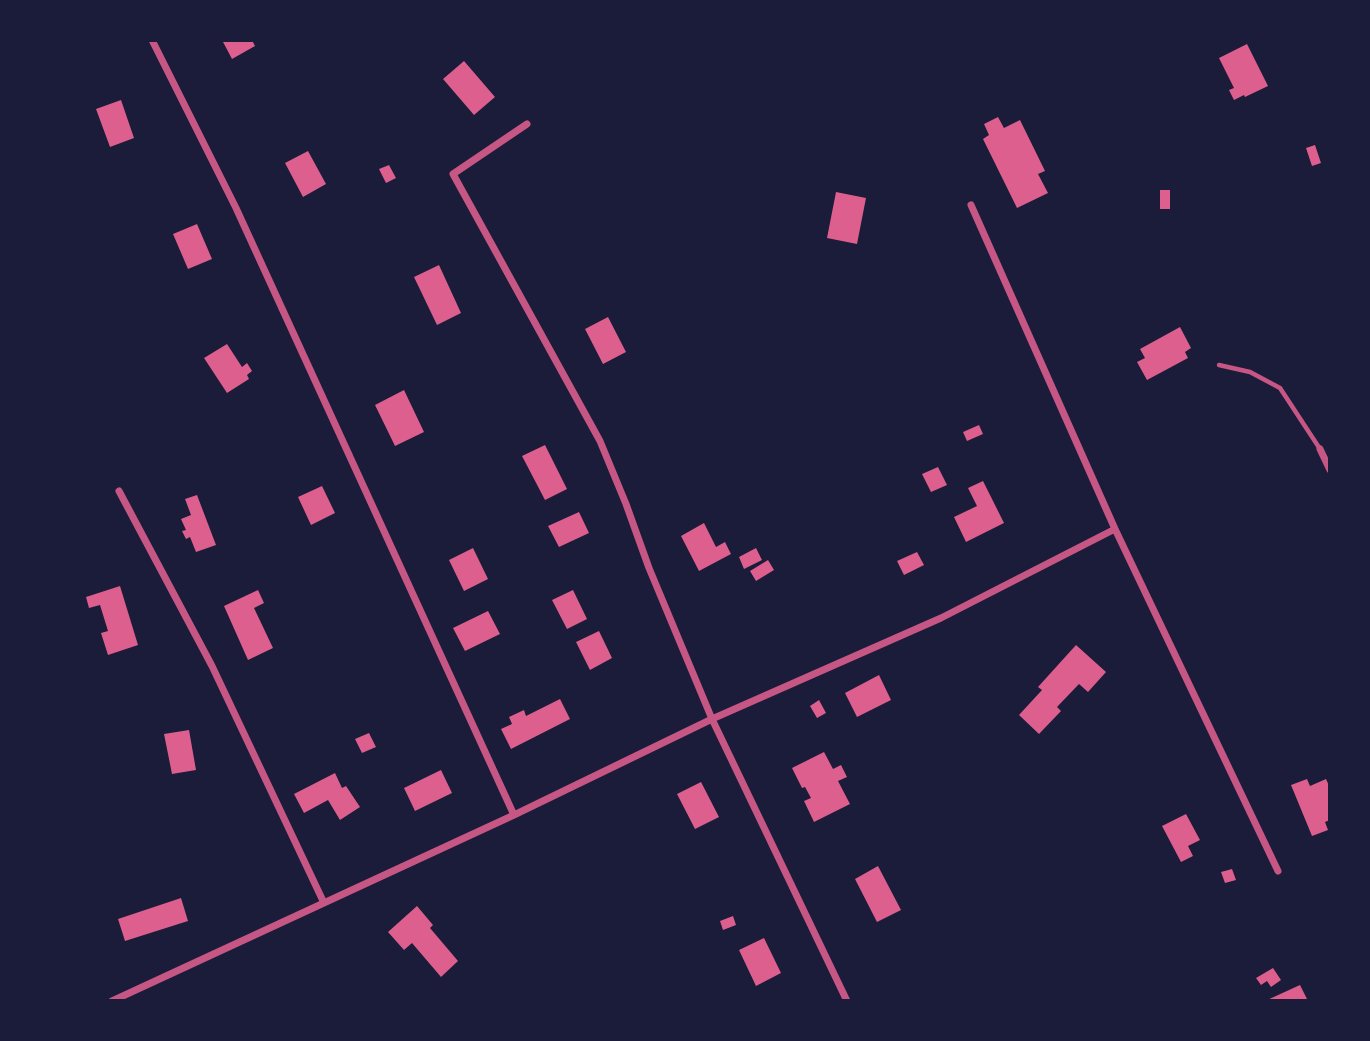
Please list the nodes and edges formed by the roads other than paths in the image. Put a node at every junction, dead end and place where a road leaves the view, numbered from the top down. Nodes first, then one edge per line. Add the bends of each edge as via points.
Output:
1 (152, 40) edge
2 (527, 124) dead end
3 (971, 205) dead end
4 (1219, 365) dead end
5 (1320, 449) joint
6 (1330, 470) edge
7 (119, 491) dead end
8 (1115, 529) junction
9 (712, 719) junction
10 (514, 815) junction
11 (1278, 871) dead end
12 (324, 903) junction
13 (118, 1000) edge
14 (847, 1001) edge

1 - 10 street via 236,208
2 - 9 street via 453,174 600,441
3 - 8 street
4 - 5 lane via 1250,372 1280,388
5 - 6 street
7 - 12 street via 212,666
8 - 9 street via 941,618
8 - 11 street
9 - 10 street
9 - 14 street
10 - 12 street
12 - 13 street

